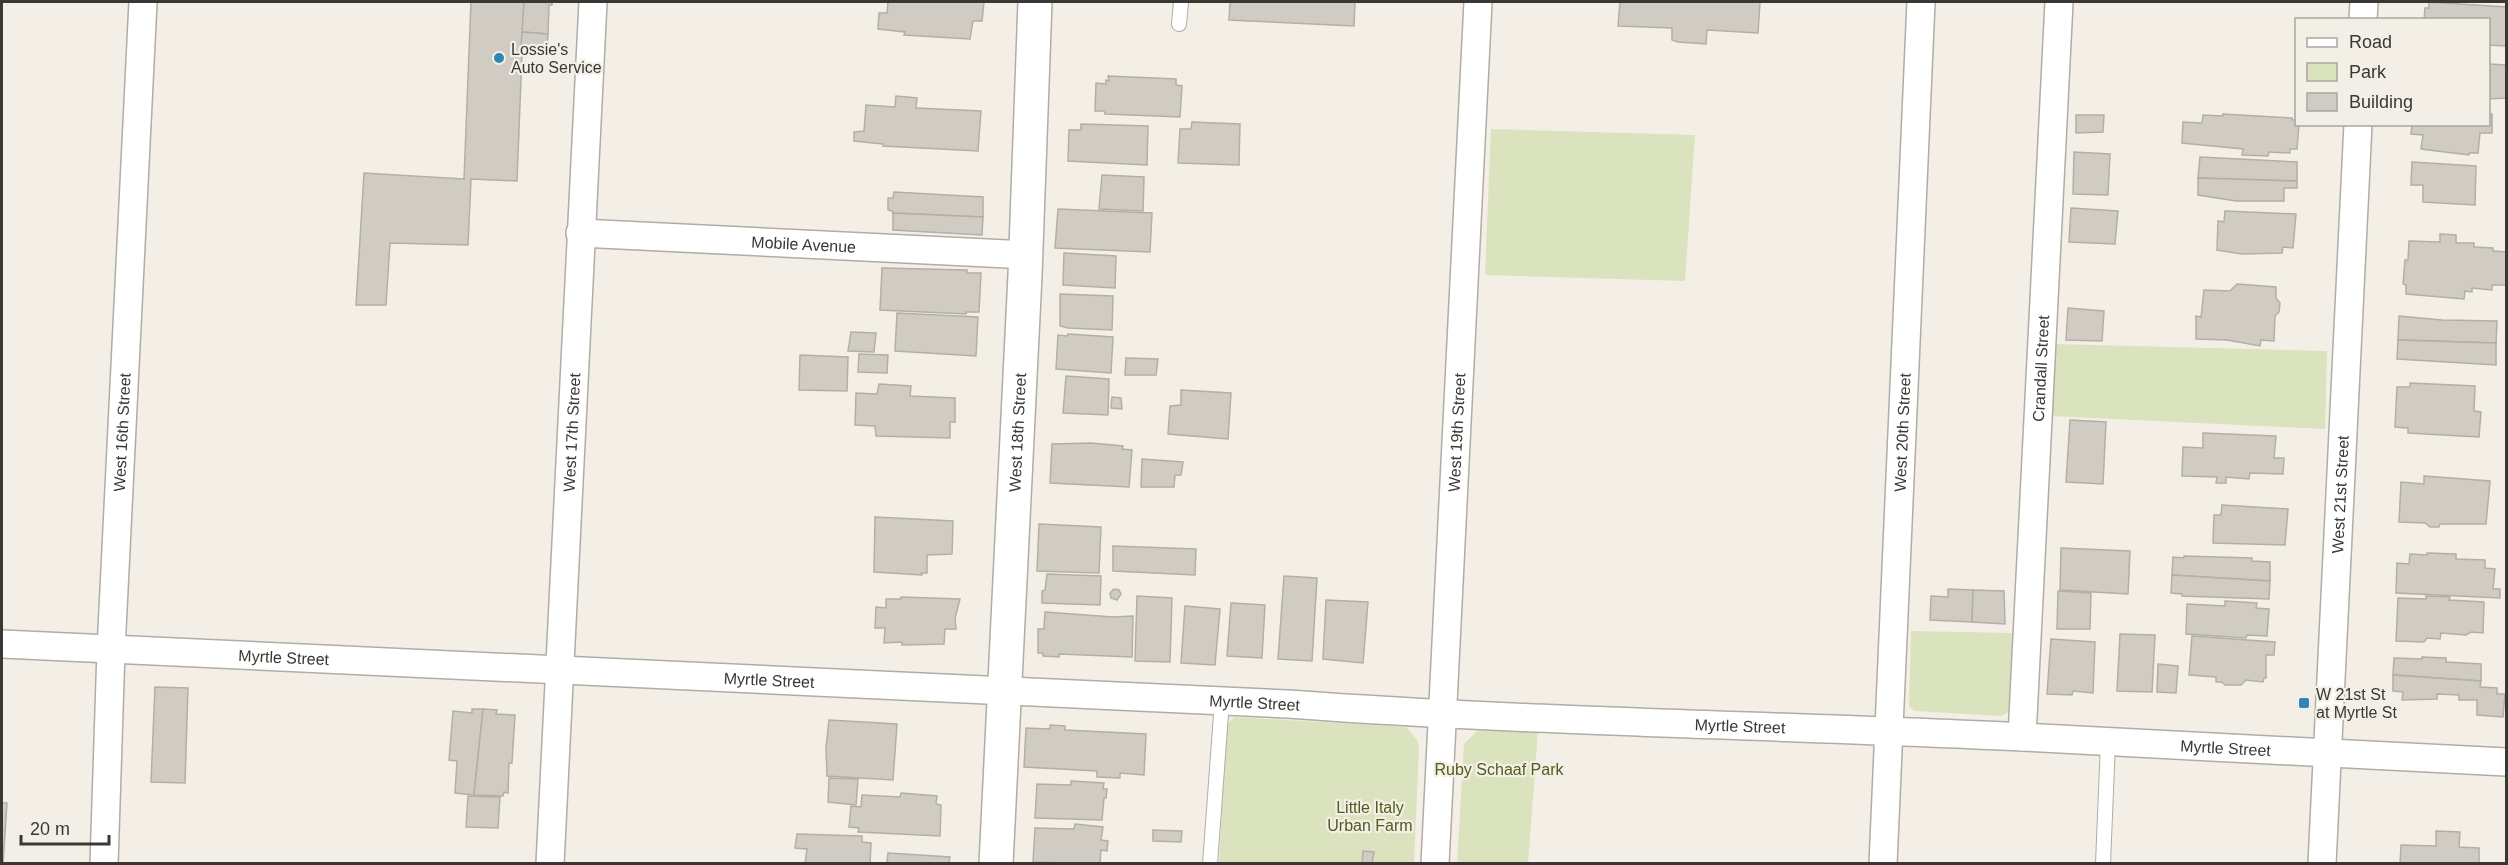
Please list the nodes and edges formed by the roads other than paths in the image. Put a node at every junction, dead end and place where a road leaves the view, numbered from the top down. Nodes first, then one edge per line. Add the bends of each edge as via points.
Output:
1 (143, 2) edge
2 (593, 2) edge
3 (1035, 2) edge
4 (1181, 2) edge
5 (1478, 2) edge
6 (1921, 2) edge
7 (2059, 2) edge
8 (2364, 2) edge
9 (2363, 18) edge
10 (1179, 24) dead end
11 (2358, 126) edge
12 (580, 233) junction
13 (1026, 255) junction
14 (2, 644) edge
15 (111, 650) junction
16 (561, 671) junction
17 (1005, 693) junction
18 (1222, 701) junction
19 (1442, 715) junction
20 (1889, 732) junction
21 (2022, 737) junction
22 (2108, 742) junction
23 (2327, 754) junction
24 (2506, 762) edge
25 (104, 864) edge
26 (550, 864) edge
27 (996, 864) edge
28 (1210, 864) edge
29 (1435, 864) edge
30 (1883, 864) edge
31 (2103, 864) edge
32 (2322, 864) edge

1 - 15 street, West 16th Street
2 - 12 street, West 17th Street
3 - 13 main road, West 18th Street
4 - 10 lane
5 - 19 street, West 19th Street
6 - 20 street, West 20th Street
7 - 21 street, Crandall Street
8 - 9 street
11 - 23 street, West 21st Street
12 - 13 street, Mobile Avenue
12 - 16 street, West 17th Street
13 - 17 main road, West 18th Street
14 - 15 street, Myrtle Street
15 - 16 street, Myrtle Street
15 - 25 street, West 16th Street
16 - 17 street, Myrtle Street
16 - 26 street, West 17th Street
17 - 18 street, Myrtle Street
17 - 27 main road, West 18th Street
18 - 19 street, Myrtle Street
18 - 28 lane
19 - 20 street, Myrtle Street
19 - 29 street, West 19th Street
20 - 21 street, Myrtle Street
20 - 30 street, West 20th Street
21 - 22 street, Myrtle Street
22 - 23 street, Myrtle Street
22 - 31 lane
23 - 24 street, Myrtle Street
23 - 32 street, West 21st Street

